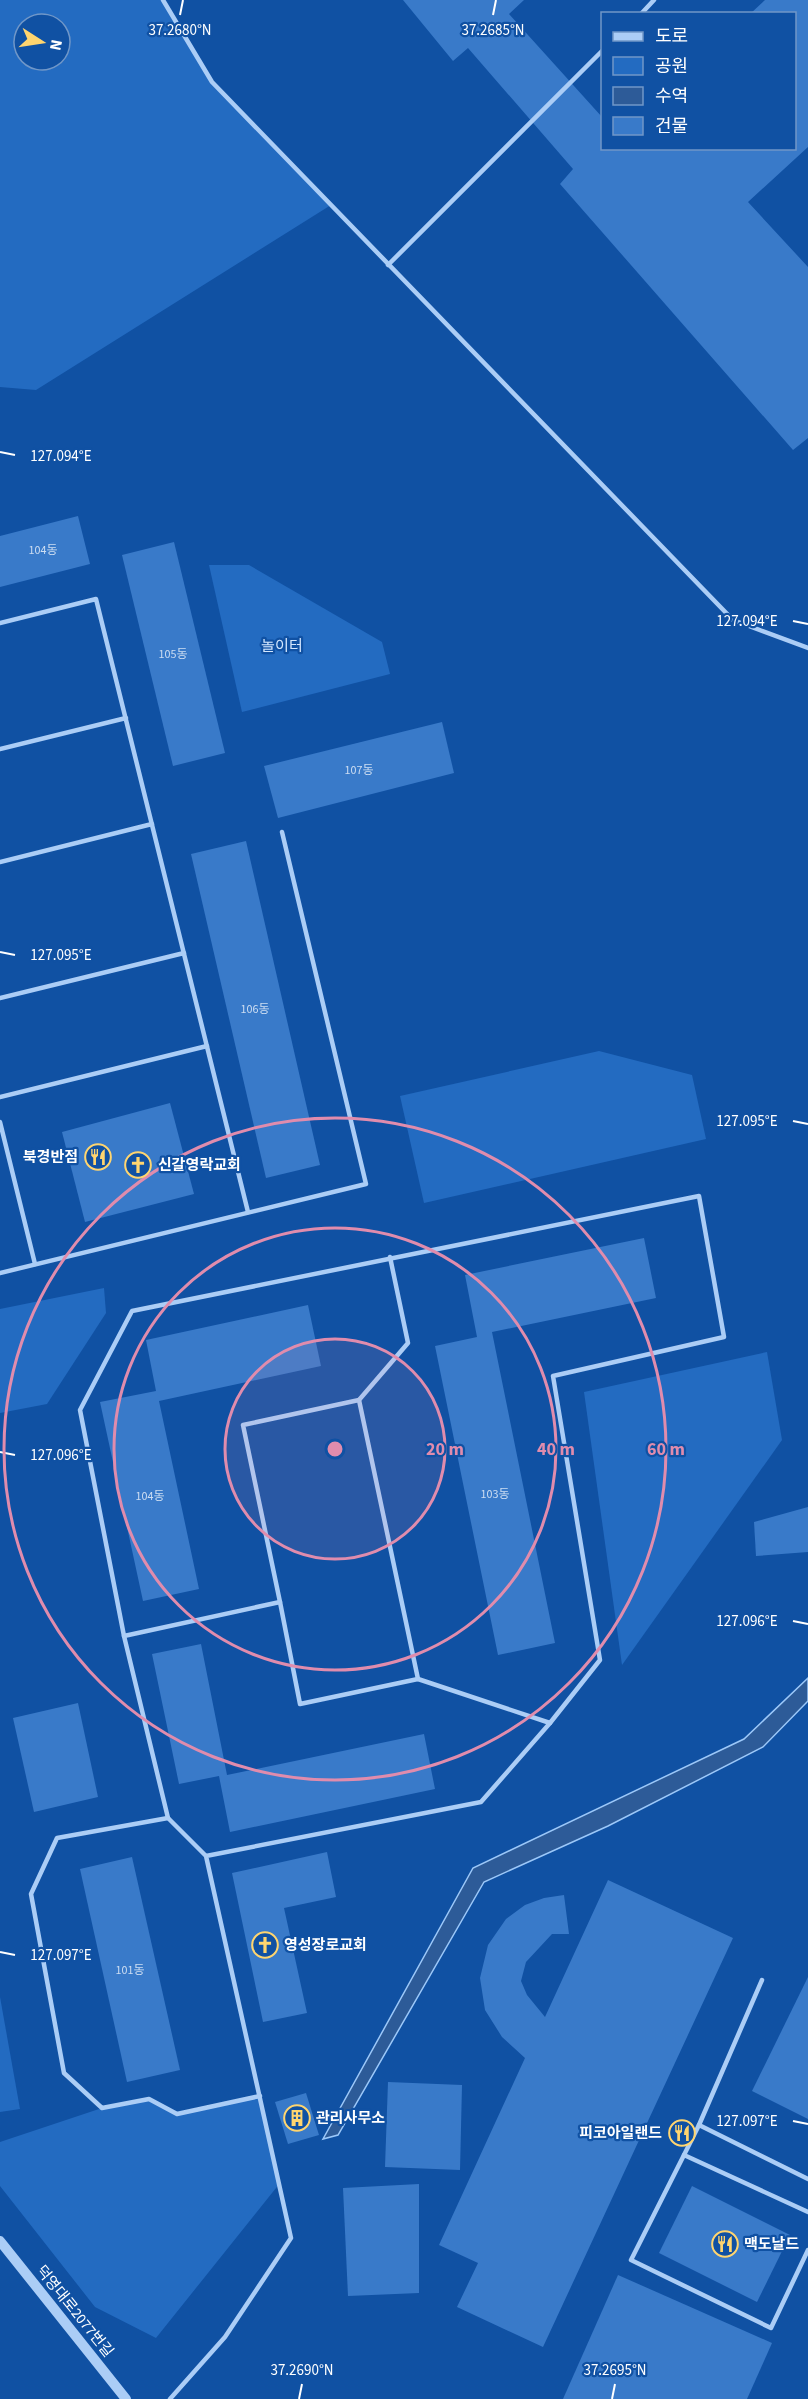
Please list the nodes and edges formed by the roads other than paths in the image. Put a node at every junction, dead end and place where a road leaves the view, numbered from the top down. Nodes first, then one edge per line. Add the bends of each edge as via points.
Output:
1 (163, 0) edge
2 (654, 0) edge
3 (642, 12) edge
4 (601, 53) edge
5 (388, 265) junction
6 (0, 623) edge
7 (808, 648) edge
8 (126, 718) junction
9 (0, 749) edge
10 (152, 824) junction
11 (282, 832) dead end
12 (0, 862) edge
13 (184, 953) junction
14 (0, 998) edge
15 (207, 1046) junction
16 (0, 1097) edge
17 (0, 1122) edge
18 (248, 1212) junction
19 (390, 1257) junction
20 (35, 1264) junction
21 (0, 1273) edge
22 (359, 1400) junction
23 (280, 1602) junction
24 (124, 1636) junction
25 (418, 1679) junction
26 (550, 1723) junction
27 (168, 1818) junction
28 (206, 1856) junction
29 (762, 1980) dead end
30 (260, 2096) junction
31 (699, 2125) junction
32 (684, 2155) junction
33 (808, 2179) edge
34 (808, 2212) edge
35 (0, 2241) edge
36 (808, 2250) edge
37 (126, 2399) edge
38 (170, 2399) edge

1 - 5 lane via 212,82
2 - 3 lane
4 - 5 lane
5 - 7 lane via 734,620
6 - 8 lane via 96,599
8 - 9 lane
8 - 10 lane
10 - 12 lane
10 - 13 lane
11 - 18 lane via 366,1184
13 - 14 lane
13 - 15 lane
15 - 16 lane
15 - 18 lane
17 - 20 lane
18 - 20 lane
19 - 22 lane via 408,1343
19 - 24 lane via 132,1311 80,1410
19 - 26 lane via 699,1196 724,1337 553,1376 600,1660
20 - 21 lane
22 - 23 lane via 243,1425
22 - 25 lane
23 - 24 lane
23 - 25 lane via 300,1704
24 - 27 lane
25 - 26 lane
26 - 28 lane via 481,1802
27 - 28 lane
27 - 30 lane via 57,1838 31,1894 64,2073 102,2108 149,2099 177,2114
28 - 30 lane
29 - 31 lane
30 - 38 lane via 291,2238 225,2337
31 - 32 lane
31 - 33 lane
32 - 34 lane
32 - 36 lane via 631,2260 771,2328
35 - 37 street, 덕영대로2077번길

